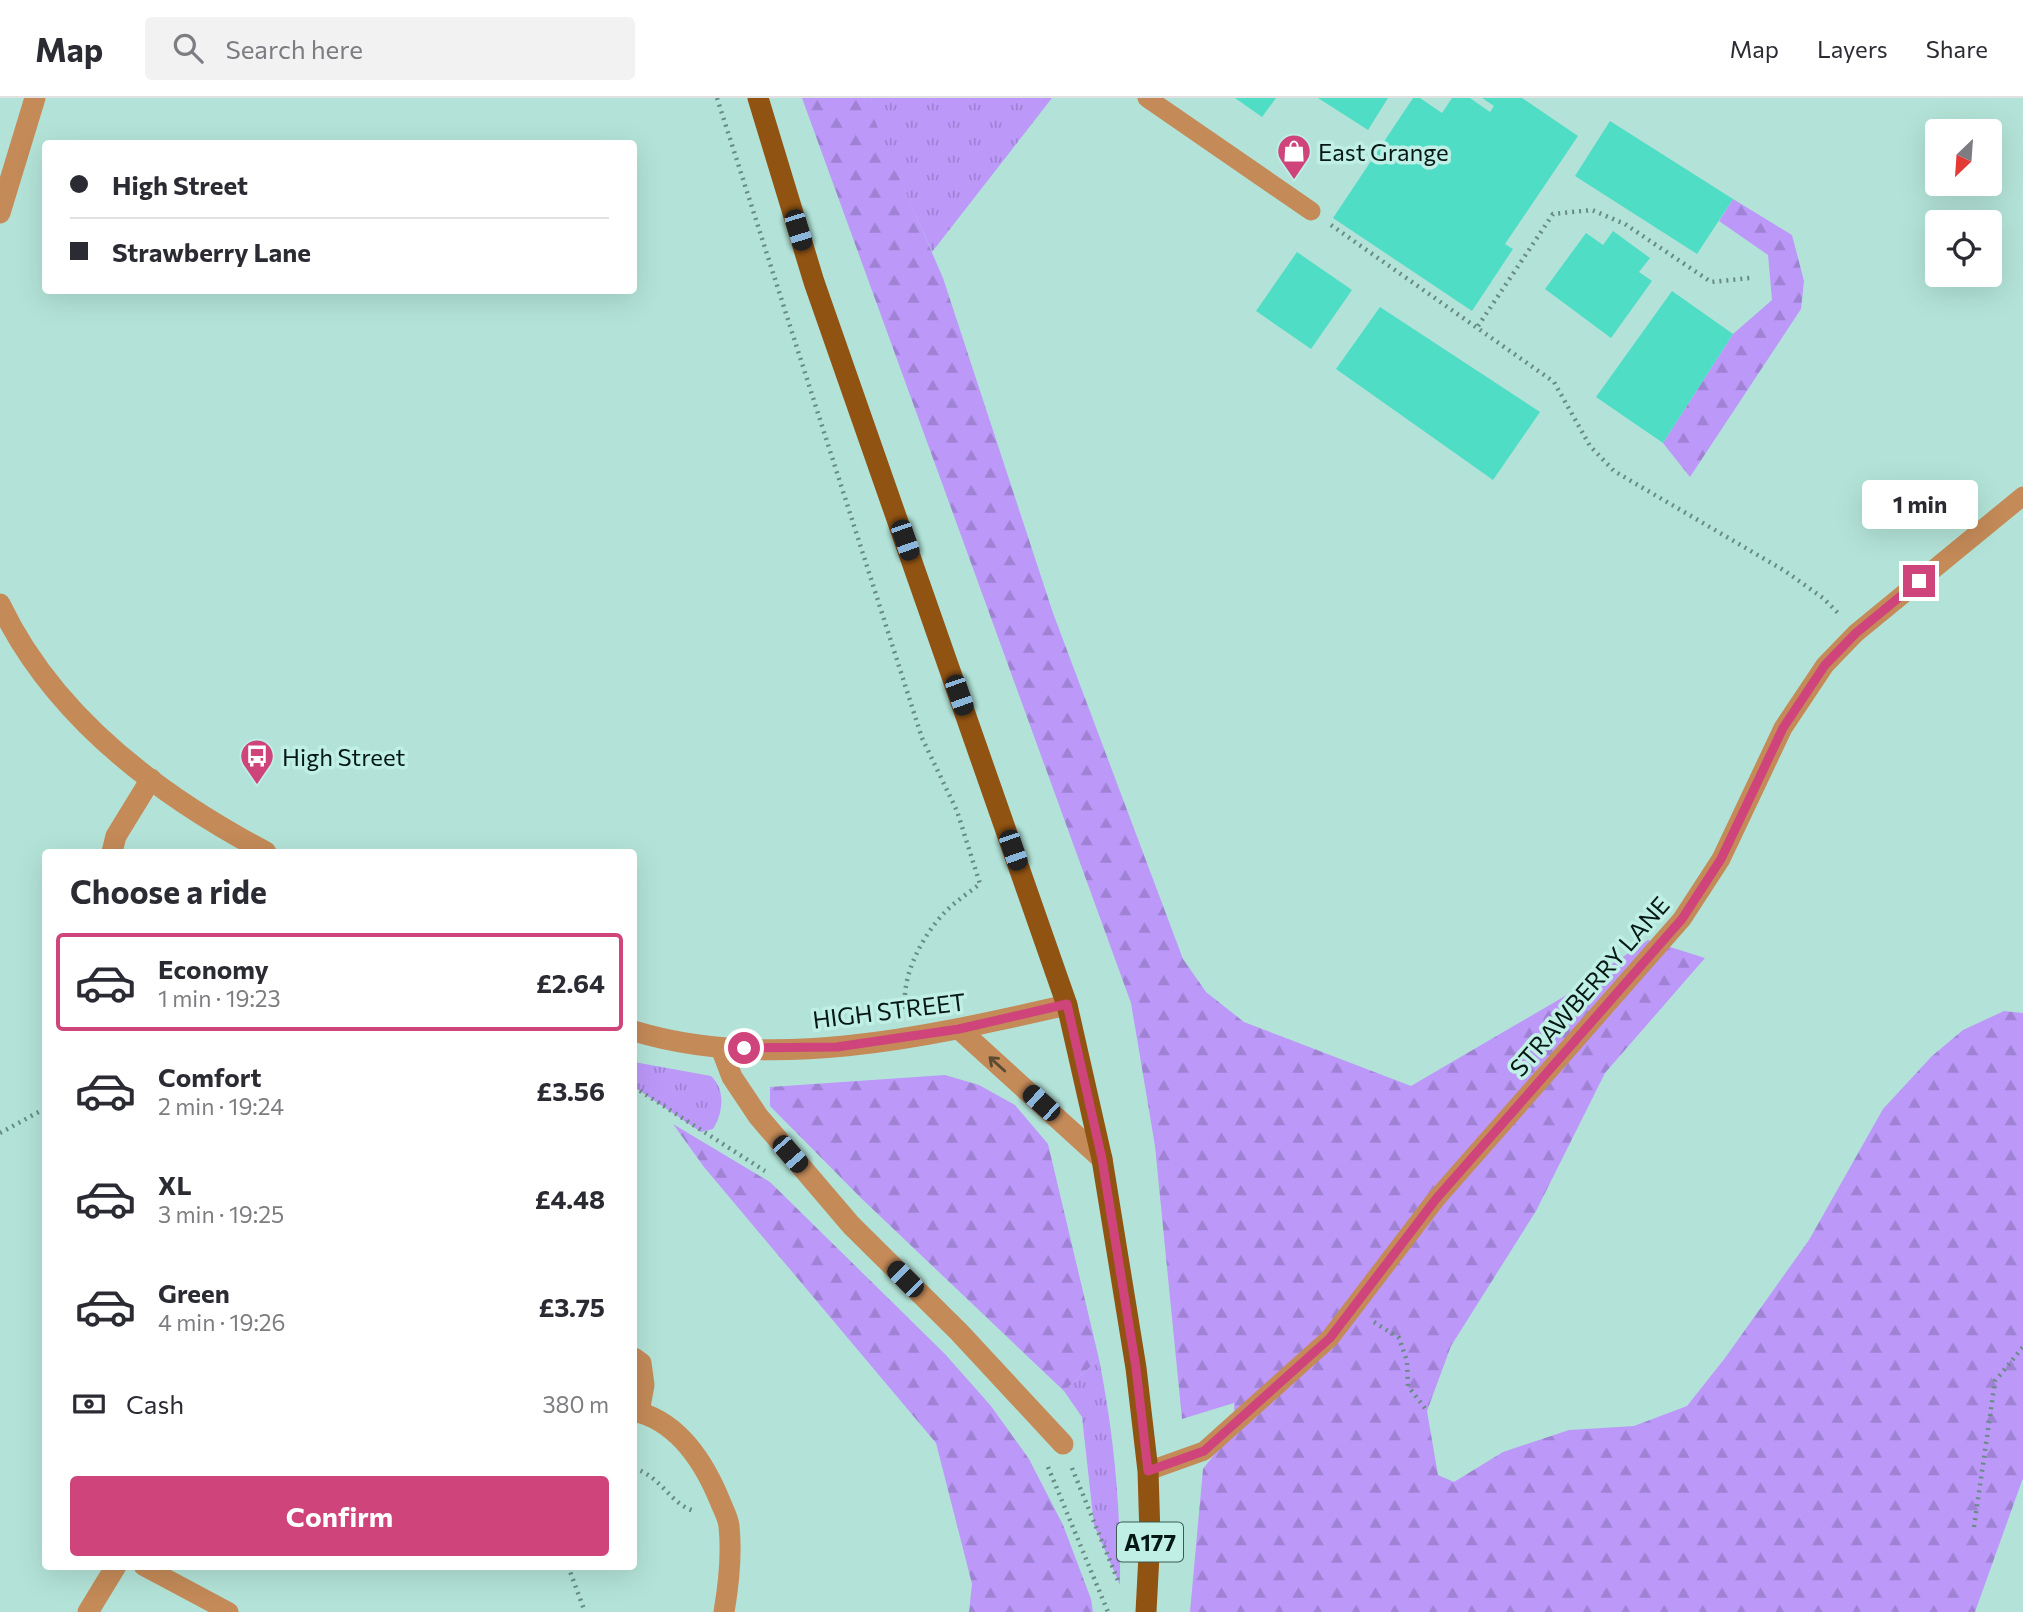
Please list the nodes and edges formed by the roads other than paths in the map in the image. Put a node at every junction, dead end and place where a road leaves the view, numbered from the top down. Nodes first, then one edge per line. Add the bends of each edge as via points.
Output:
1 (35, 98) edge
2 (758, 98) edge
3 (1147, 98) edge
4 (1311, 211) road end
5 (0, 214) edge
6 (2023, 496) edge
7 (0, 604) edge
8 (151, 779) junction
9 (113, 849) edge
10 (261, 849) edge
11 (1067, 1004) junction
12 (959, 1029) junction
13 (637, 1032) edge
14 (721, 1048) junction
15 (1102, 1159) junction
16 (637, 1360) edge
17 (637, 1409) edge
18 (637, 1412) edge
19 (1063, 1444) road end
20 (1148, 1471) junction
21 (114, 1570) edge
22 (150, 1570) edge
23 (1146, 1609) edge
24 (88, 1612) edge
25 (229, 1612) edge
26 (724, 1612) edge

1 - 5 street
2 - 11 main road, A177 via 814,282
3 - 4 lane
6 - 20 lane, STRAWBERRY LANE via 1856,633 1825,665 1783,728 1721,859 1682,919 1436,1199 1330,1338 1204,1451
7 - 8 street via 16,638 58,695 100,739
8 - 9 street
8 - 10 street
11 - 12 street, HIGH STREET
11 - 15 main road, A177
12 - 14 street, HIGH STREET via 837,1047
15 -> 12 street
13 - 14 street, HIGH STREET via 671,1042
14 - 19 street via 732,1077 758,1116 842,1215
15 - 20 main road, A177
16 - 17 street via 644,1385
18 - 26 street via 690,1445 709,1474 729,1523 731,1570
20 - 23 main road, A177
21 - 24 street
22 - 25 lane

